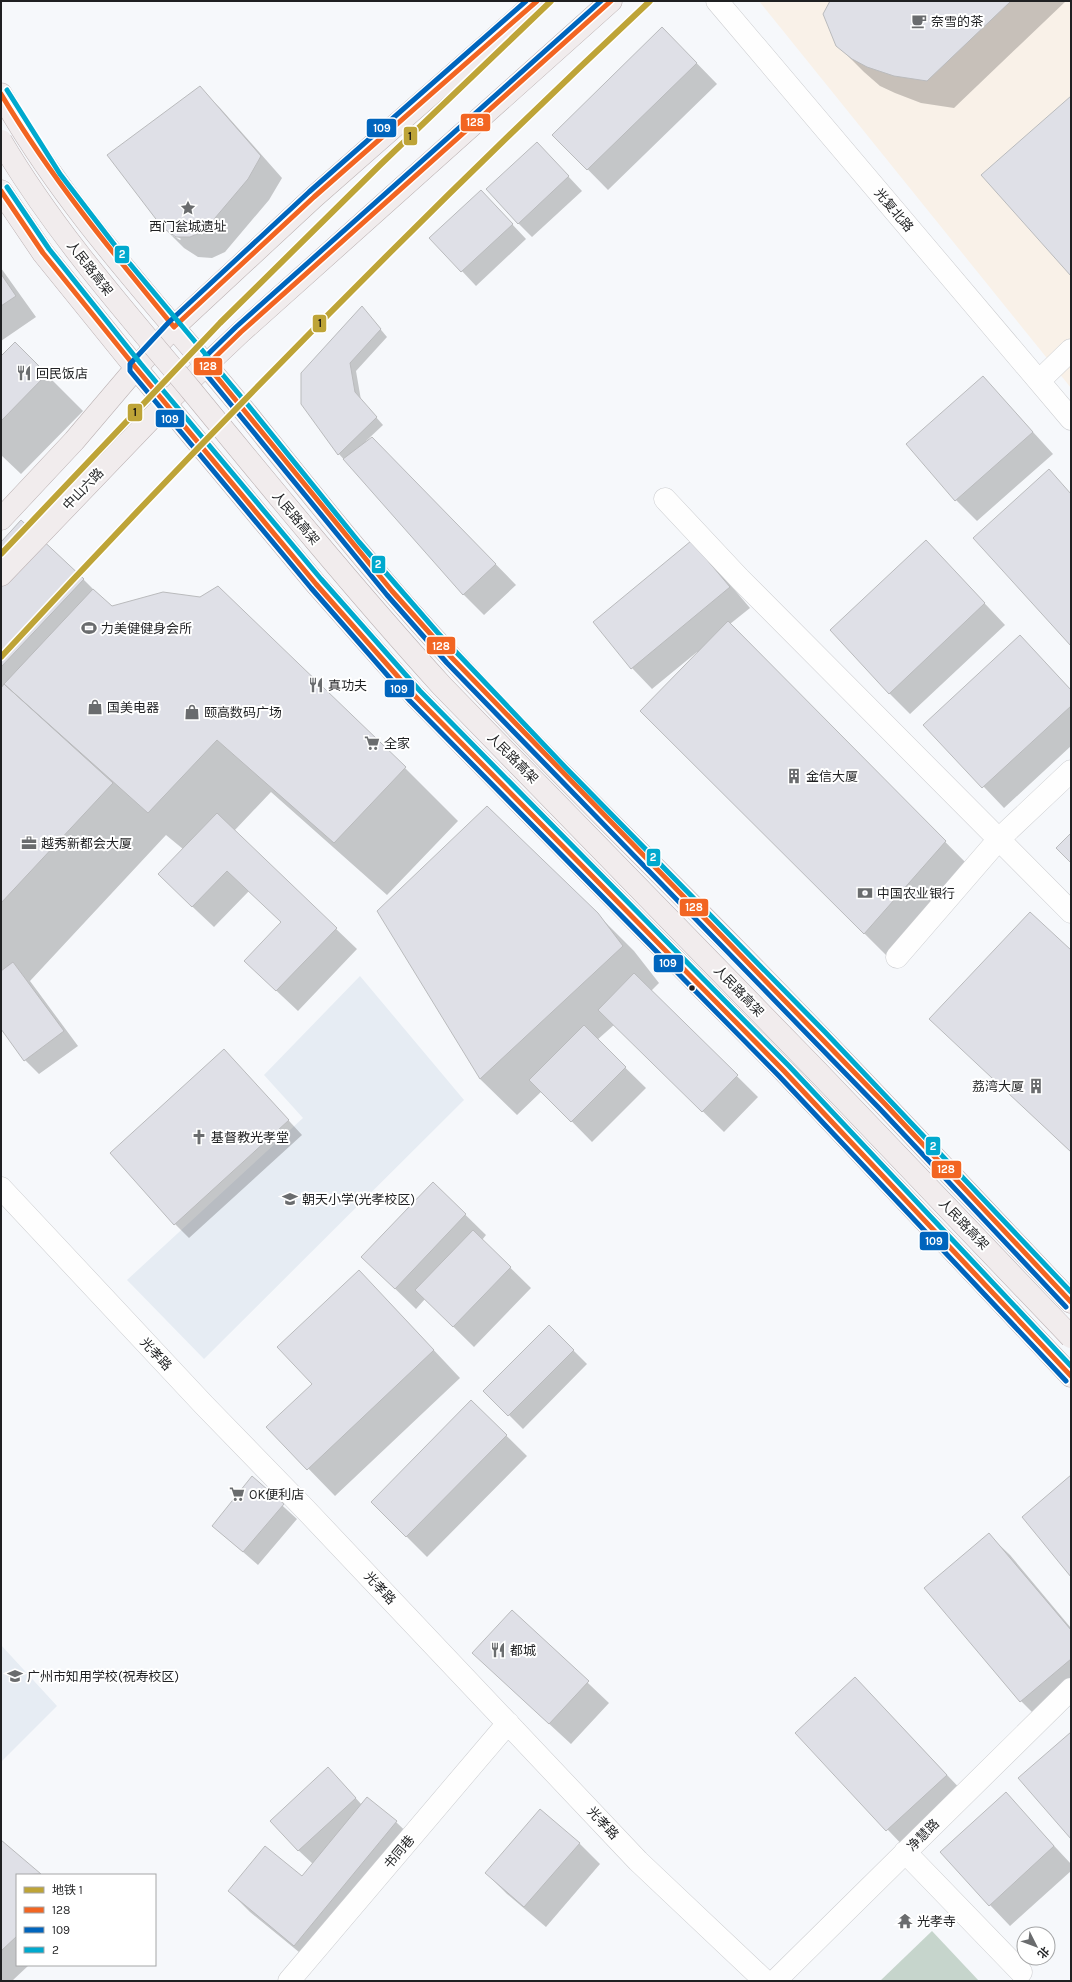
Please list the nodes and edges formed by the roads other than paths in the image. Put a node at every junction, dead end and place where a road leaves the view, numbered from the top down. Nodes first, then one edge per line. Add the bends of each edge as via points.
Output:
1 (537, 1) edge
2 (611, 1) edge
3 (716, 1) edge
4 (1, 94) edge
5 (1, 140) edge
6 (1, 191) edge
7 (174, 326) junction
8 (1071, 350) edge
9 (207, 365) junction
10 (136, 368) junction
11 (1039, 381) junction
12 (166, 403) junction
13 (1071, 419) edge
14 (665, 499) dead end
15 (1, 519) edge
16 (1, 575) edge
17 (1071, 771) edge
18 (999, 838) junction
19 (1071, 912) edge
20 (897, 957) dead end
21 (1, 1188) edge
22 (1071, 1302) edge
23 (1071, 1337) edge
24 (1071, 1376) edge
25 (1071, 1689) edge
26 (508, 1723) junction
27 (905, 1852) junction
28 (1021, 1972) dead end
29 (289, 1981) edge
30 (766, 1981) edge
31 (775, 1981) edge

1 - 7 main road via 314,197
2 - 9 main road, 中山六路 via 247,326
3 - 11 street, 光复北路
4 - 7 main road via 17,122 80,213 108,250
5 - 23 main road, 人民路高架, bridge via 49,214 97,276 391,629
6 - 10 main road via 43,253
7 - 9 main road
7 - 10 main road
8 - 11 street
9 - 12 main road, 中山六路
9 - 22 main road via 392,591 452,658 848,1065
10 - 12 main road
10 - 15 main road via 74,441
11 - 13 street, 光复北路
12 - 16 main road, 中山六路
12 - 24 main road via 327,596 415,696 784,1071
14 - 18 street via 739,578
17 - 18 street
18 - 19 street
18 - 20 street
21 - 26 street, 光孝路
25 - 27 street, 净慧路
26 - 29 street, 书同巷
26 - 30 street, 光孝路 via 638,1861
27 - 28 street
27 - 31 street, 净慧路

